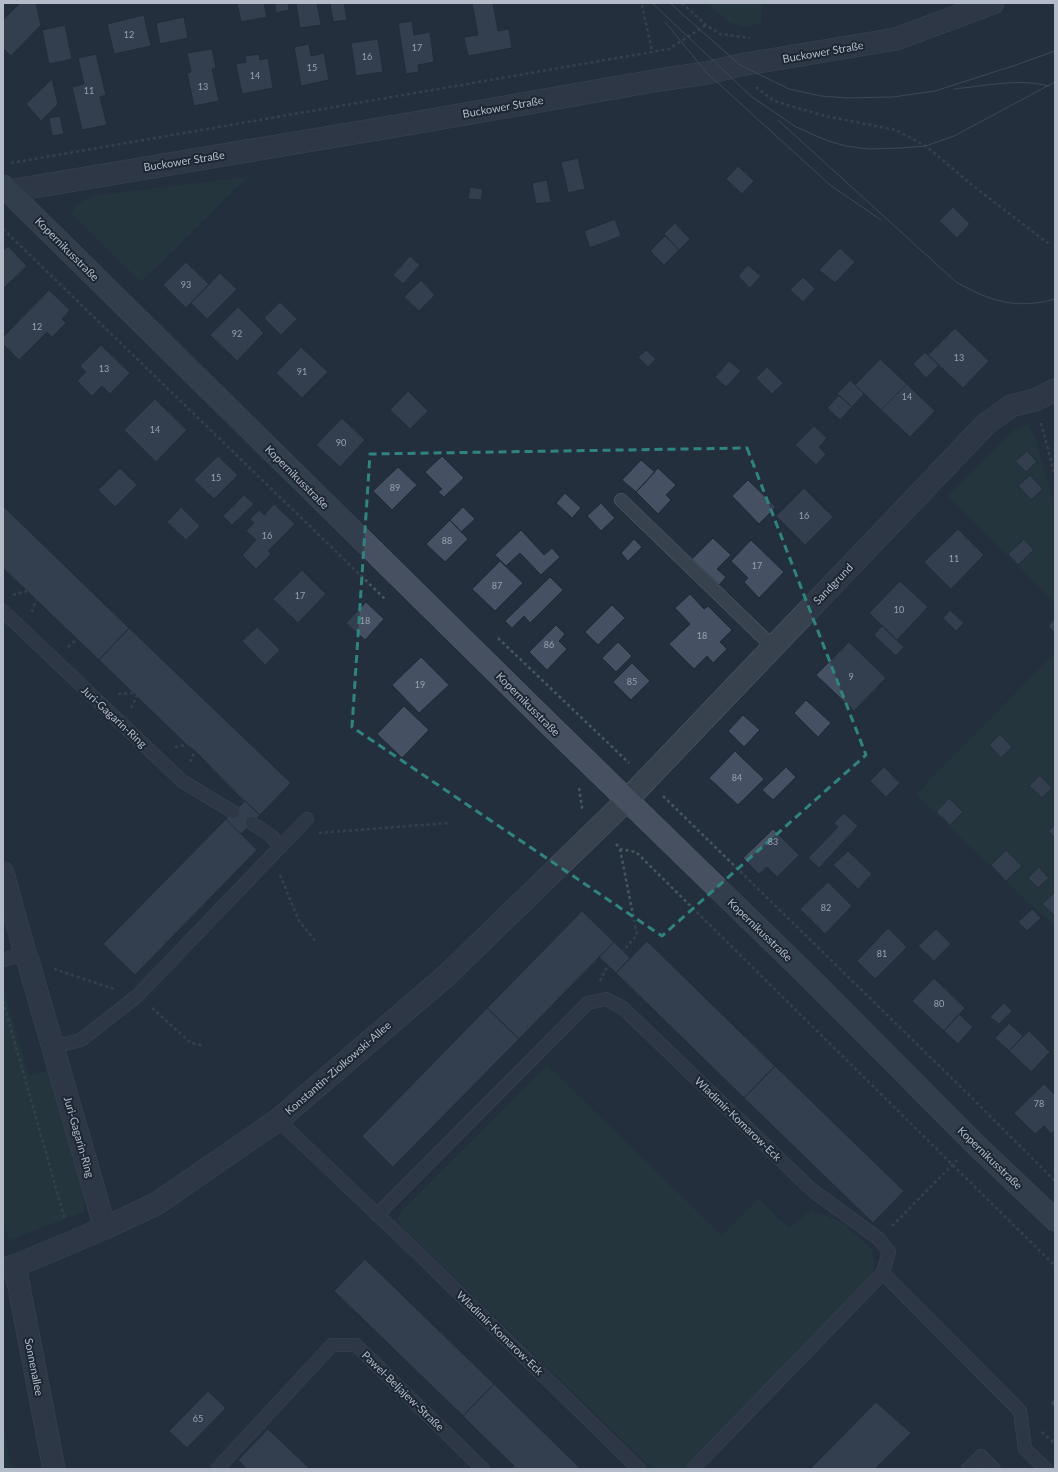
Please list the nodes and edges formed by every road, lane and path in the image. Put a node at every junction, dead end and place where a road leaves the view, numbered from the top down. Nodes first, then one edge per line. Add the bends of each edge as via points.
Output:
1 (682, 3) edge
2 (993, 3) edge
3 (642, 5) dead end
4 (706, 25) junction
5 (652, 51) junction
6 (770, 61) junction
7 (730, 68) junction
8 (6, 163) dead end
9 (6, 188) edge
10 (3, 229) edge
11 (1049, 244) dead end
12 (1055, 390) edge
13 (1035, 400) junction
14 (1055, 476) edge
15 (621, 500) dead end
16 (390, 603) dead end
17 (3, 611) edge
18 (772, 647) junction
19 (646, 780) junction
20 (578, 785) dead end
21 (627, 800) junction
22 (233, 812) dead end
23 (307, 819) dead end
24 (252, 823) dead end
25 (448, 823) dead end
26 (600, 827) junction
27 (292, 836) junction
28 (620, 849) junction
29 (276, 852) junction
30 (3, 873) edge
31 (317, 943) dead end
32 (622, 951) dead end
33 (25, 953) junction
34 (3, 960) edge
35 (3, 1002) edge
36 (53, 1046) junction
37 (278, 1120) junction
38 (975, 1144) junction
39 (953, 1164) junction
40 (1055, 1181) edge
41 (376, 1215) junction
42 (1055, 1220) edge
43 (66, 1224) dead end
44 (105, 1228) junction
45 (879, 1239) junction
46 (1055, 1266) edge
47 (9, 1267) edge
48 (884, 1274) junction
49 (54, 1469) edge
50 (218, 1469) edge
51 (483, 1469) edge
52 (639, 1469) edge
53 (693, 1469) edge
54 (968, 1469) edge
55 (994, 1469) edge
56 (1046, 1469) edge

1 - 4 path
2 - 6 street, Buckower Straße via 896,39
3 - 5 path
4 - 5 path via 669,49
4 - 6 path via 720,34 764,40
5 - 8 path
6 - 7 street, Buckower Straße
7 - 9 street, Buckower Straße via 393,126
7 - 11 path via 774,101 825,116 896,130 926,146
9 - 21 main road, Kopernikusstraße
10 - 16 path
12 - 13 street, Sandgrund
13 - 14 path
13 - 18 street, Sandgrund via 1012,406 986,424
15 - 18 lane
17 - 22 lane, Juri-Gagarin-Ring via 182,781
18 - 19 street, Sandgrund
19 - 21 street, Sandgrund
19 - 40 path
20 - 26 path via 582,808
21 - 26 street, Konstantin-Ziolkowski-Allee
21 - 38 main road, Kopernikusstraße via 811,979
23 - 27 lane
24 - 29 lane via 270,836
25 - 27 path
26 - 28 path
26 - 37 street, Konstantin-Ziolkowski-Allee via 447,974
27 - 29 lane
28 - 32 path via 637,935
28 - 39 path via 636,852
29 - 31 path via 299,921
29 - 36 lane via 137,996 81,1040
30 - 33 street, Juri-Gagarin-Ring
33 - 34 lane
33 - 36 street, Juri-Gagarin-Ring
35 - 43 path
36 - 44 street, Juri-Gagarin-Ring
37 - 41 lane, Wladimir-Komarow-Eck
37 - 44 street, Konstantin-Ziolkowski-Allee via 156,1204
38 - 39 path
38 - 42 main road, Kopernikusstraße
39 - 45 path
39 - 46 path
41 - 45 lane, Wladimir-Komarow-Eck via 588,1003 606,999 623,1008 812,1190
41 - 52 lane, Wladimir-Komarow-Eck
44 - 47 street, Konstantin-Ziolkowski-Allee
45 - 48 lane, Wladimir-Komarow-Eck via 889,1252
47 - 49 street, Sonnenallee
48 - 53 lane
48 - 56 lane via 1020,1411 1025,1450
50 - 51 lane, Pawel-Beljajew-Straße via 332,1345 356,1345
54 - 55 lane via 981,1456

